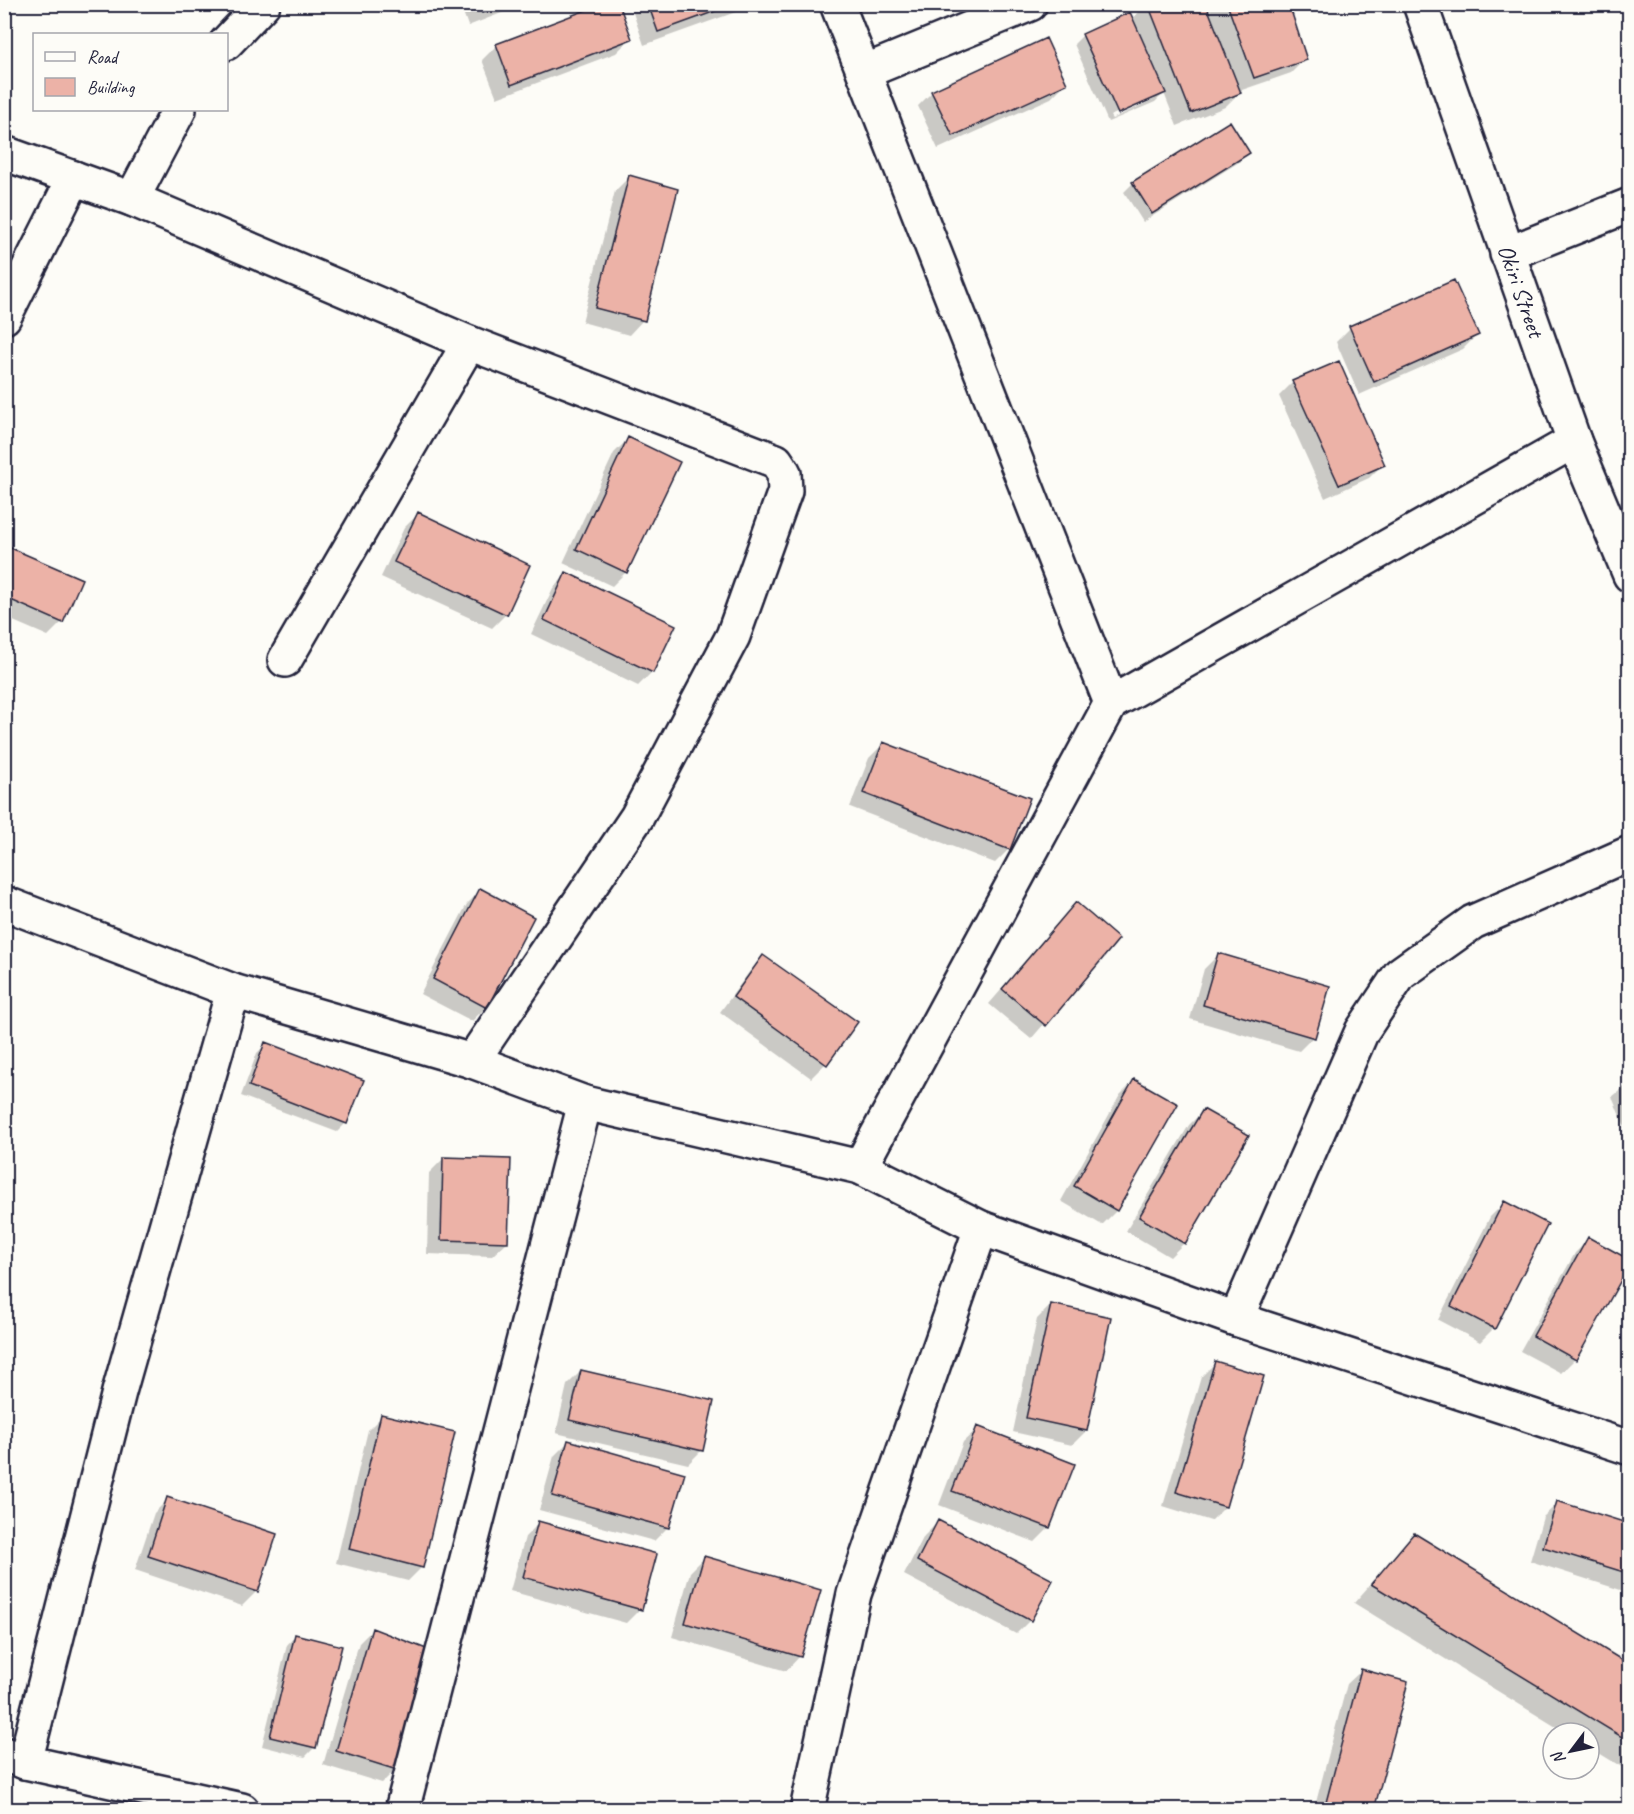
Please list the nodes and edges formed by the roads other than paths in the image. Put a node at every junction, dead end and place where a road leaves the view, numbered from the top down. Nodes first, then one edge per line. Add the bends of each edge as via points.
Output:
1 (263, 4) edge
2 (837, 4) edge
3 (1030, 4) edge
4 (1420, 4) edge
5 (228, 41) edge
6 (864, 72) junction
7 (178, 111) edge
8 (4, 153) edge
9 (74, 178) junction
10 (132, 199) junction
11 (1629, 204) edge
12 (1507, 254) junction
13 (4, 317) edge
14 (469, 344) junction
15 (1574, 441) junction
16 (1629, 575) edge
17 (285, 660) dead end
18 (1111, 703) junction
19 (1629, 853) edge
20 (4, 903) edge
21 (233, 991) junction
22 (472, 1061) junction
23 (585, 1102) junction
24 (860, 1167) junction
25 (981, 1227) junction
26 (1236, 1319) junction
27 (1629, 1448) edge
28 (15, 1758) edge
29 (242, 1809) edge
30 (402, 1809) edge
31 (807, 1809) edge

1 - 5 street
2 - 6 street
3 - 6 street
4 - 12 street, Okiri Street
6 - 18 street
7 - 10 street
8 - 9 street
9 - 10 street
9 - 13 street
10 - 14 street
11 - 12 street
12 - 15 street, Okiri Street
14 - 17 street
14 - 22 street via 776,460 784,472 785,491 734,636 637,817
15 - 16 street, Okiri Street
15 - 18 street
18 - 24 street
19 - 26 street via 1473,922 1400,974 1362,1031
20 - 21 street
21 - 22 street
21 - 28 street
22 - 23 street
23 - 24 street
23 - 30 street
24 - 25 street
25 - 26 street
25 - 31 street via 854,1594
26 - 27 street
28 - 29 street

